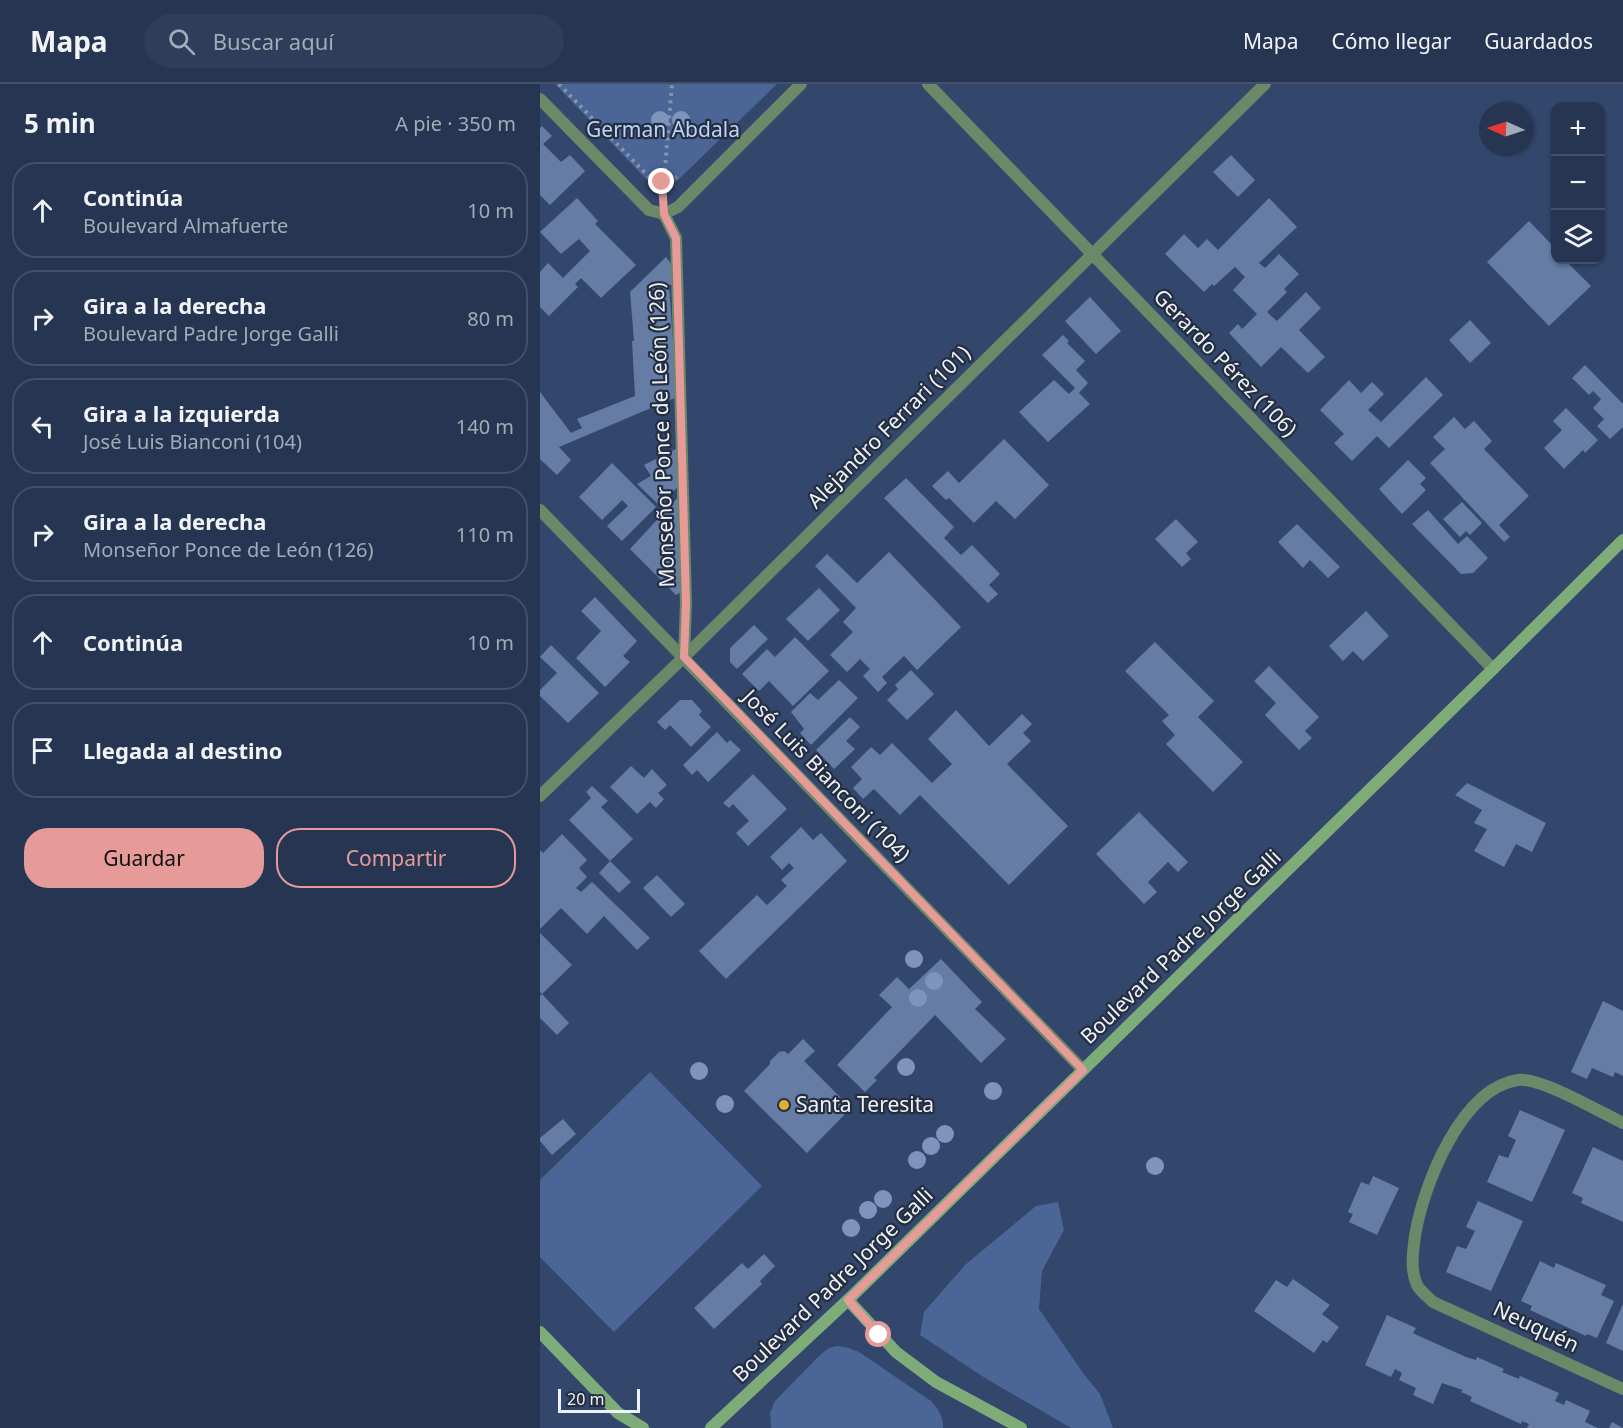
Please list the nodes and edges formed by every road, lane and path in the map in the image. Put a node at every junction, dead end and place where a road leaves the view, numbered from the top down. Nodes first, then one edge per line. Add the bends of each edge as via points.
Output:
1 (559, 84) edge
2 (672, 84) edge
3 (801, 84) edge
4 (928, 84) edge
5 (1265, 84) edge
6 (540, 99) edge
7 (683, 171) dead end
8 (662, 182) junction
9 (664, 214) junction
10 (1093, 254) junction
11 (540, 510) edge
12 (1623, 540) edge
13 (684, 657) junction
14 (1493, 669) junction
15 (540, 796) edge
16 (1083, 1070) junction
17 (1623, 1123) edge
18 (848, 1300) junction
19 (540, 1332) edge
20 (1623, 1389) edge
21 (643, 1428) edge
22 (711, 1428) edge
23 (1021, 1428) edge

1 - 8 path via 649,177
2 - 8 path
3 - 9 street via 678,207
4 - 10 street, Gerardo Pérez (106)
5 - 10 street, Alejandro Ferrari (101)
6 - 9 street via 649,210
7 - 8 path via 675,179
8 - 9 path
9 - 13 street, Monseñor Ponce de León (126) via 676,238 686,603
10 - 13 street, Alejandro Ferrari (101)
10 - 14 street, Gerardo Pérez (106)
11 - 13 street, José Luis Bianconi (104)
12 - 14 main road, Boulevard Padre Jorge Galli
13 - 15 street, Alejandro Ferrari (101)
13 - 16 street, José Luis Bianconi (104)
14 - 16 main road, Boulevard Padre Jorge Galli
16 - 18 main road, Boulevard Padre Jorge Galli
17 - 20 street, Neuquén via 1538,1083 1519,1080 1497,1087 1476,1104 1453,1133 1437,1164 1419,1212 1412,1257 1417,1286 1433,1302
18 - 22 main road, Boulevard Padre Jorge Galli
18 - 23 main road via 896,1352 936,1382
19 - 21 main road via 618,1413

